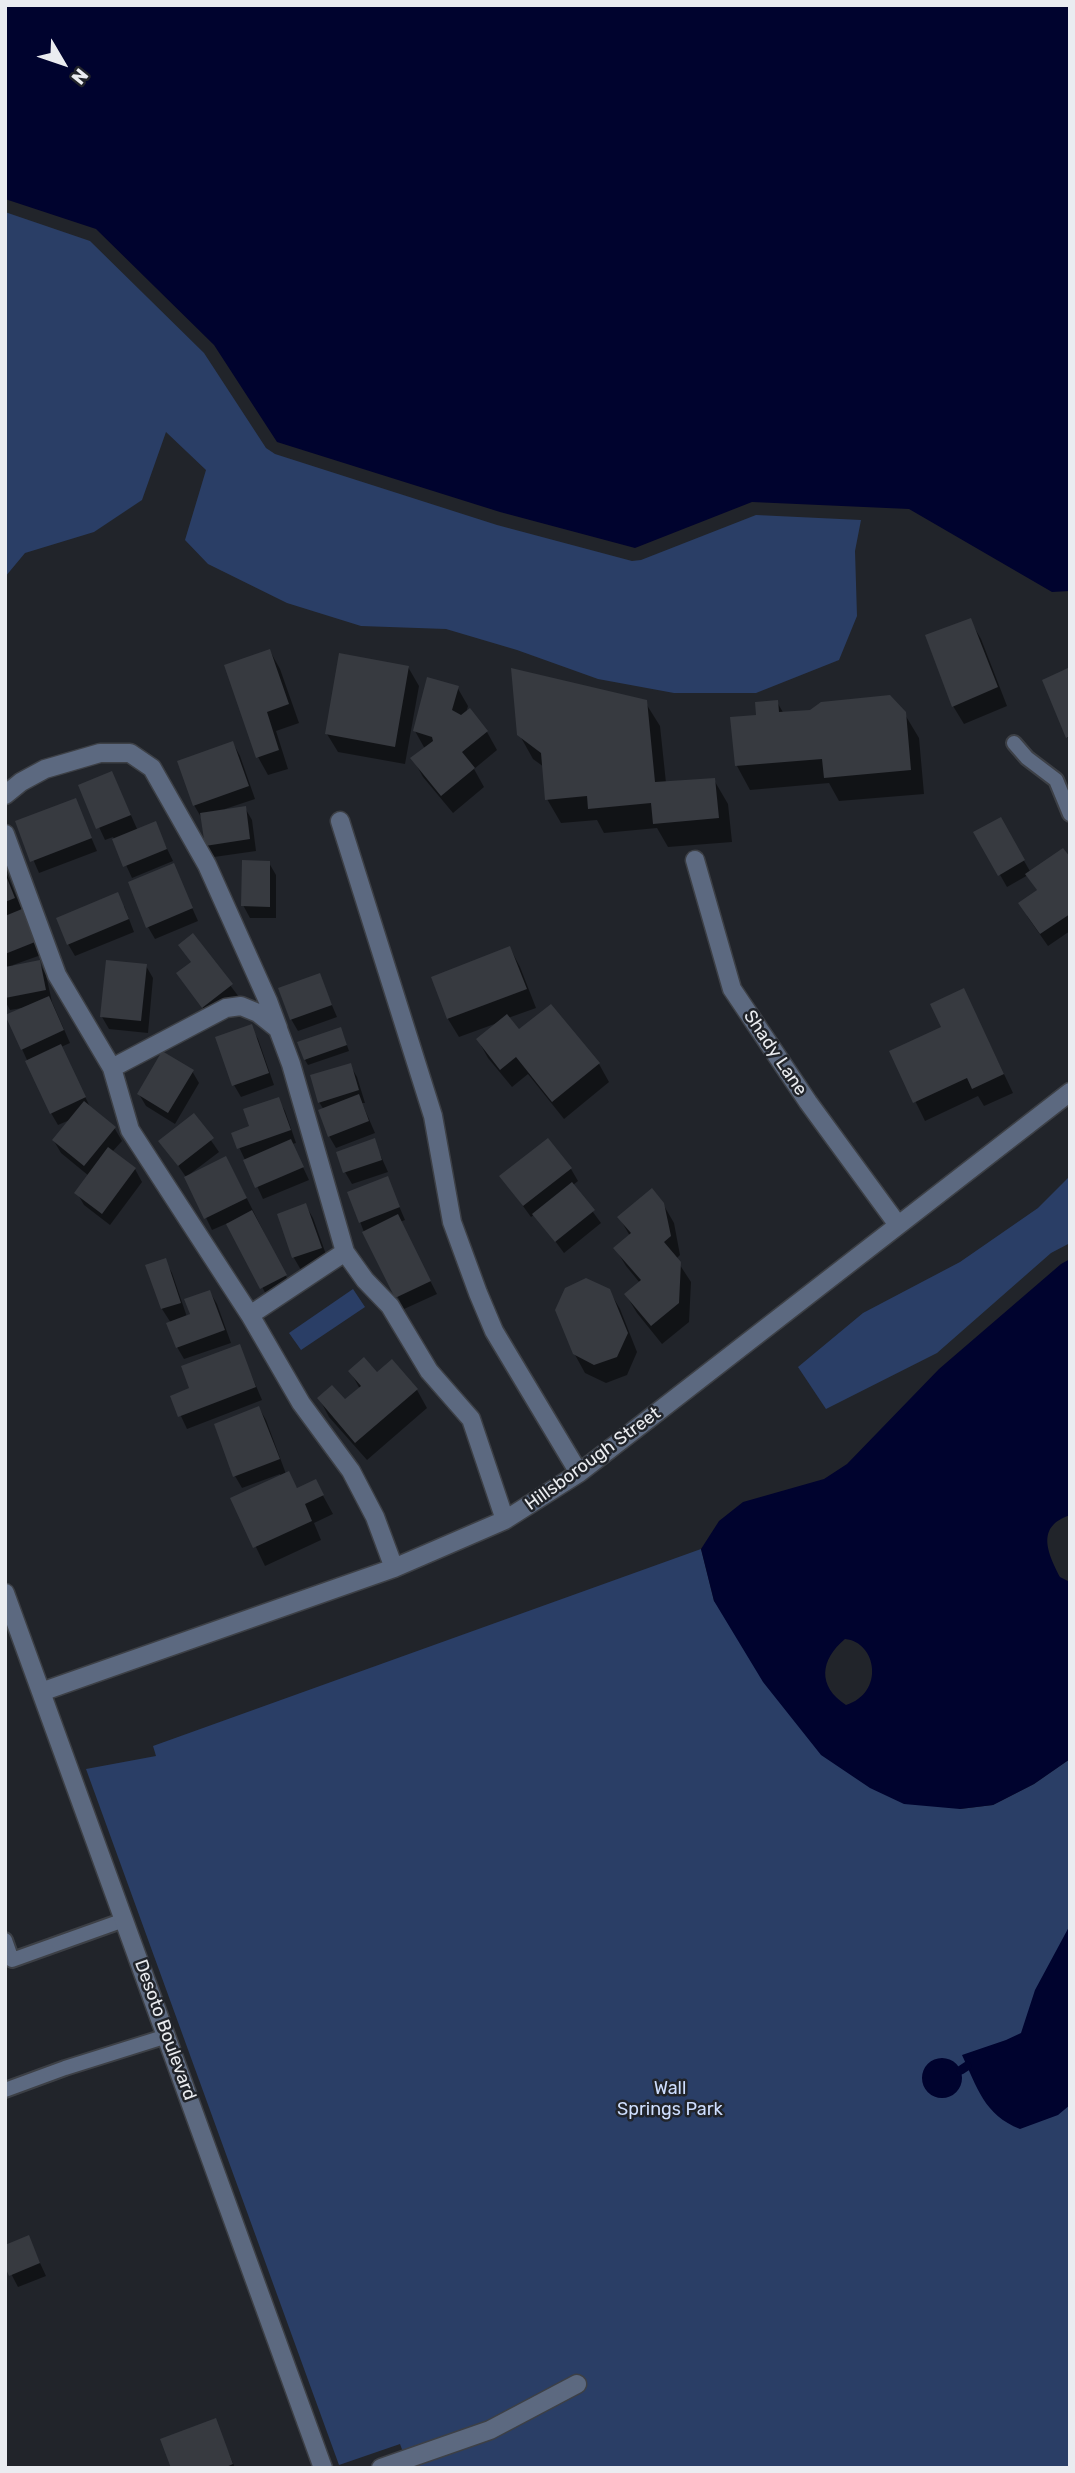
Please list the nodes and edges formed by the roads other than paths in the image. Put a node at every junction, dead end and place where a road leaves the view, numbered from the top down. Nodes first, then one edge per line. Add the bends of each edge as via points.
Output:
1 (1014, 743) dead end
2 (5, 795) edge
3 (1070, 814) edge
4 (340, 821) dead end
5 (5, 834) edge
6 (695, 860) dead end
7 (278, 1029) junction
8 (112, 1068) junction
9 (1070, 1092) edge
10 (898, 1225) junction
11 (345, 1252) junction
12 (250, 1315) junction
13 (579, 1473) junction
14 (505, 1520) junction
15 (394, 1567) junction
16 (5, 1593) edge
17 (41, 1692) junction
18 (124, 1920) junction
19 (5, 1940) edge
20 (167, 2036) junction
21 (5, 2090) edge
22 (577, 2384) dead end
23 (323, 2468) edge
24 (382, 2468) edge

1 - 3 lane via 1056,780
2 - 7 street via 45,769 100,753 130,753 152,768 207,865
4 - 13 street via 433,1116 452,1222 469,1269 494,1331
5 - 8 street via 57,975
6 - 10 street, Shady Lane via 732,989
7 - 8 street via 258,1013 241,1006 226,1007
7 - 11 street
8 - 12 street via 131,1130
9 - 10 street, Hillsborough Street
10 - 13 street, Hillsborough Street
11 - 12 street
11 - 14 street via 390,1306 429,1371 471,1419
12 - 15 street via 301,1402 351,1471
13 - 14 street, Hillsborough Street
14 - 15 street, Hillsborough Street
15 - 17 street, Hillsborough Street
16 - 17 street, Desoto Boulevard
17 - 18 street, Desoto Boulevard
18 - 19 lane via 12,1960
18 - 20 street, Desoto Boulevard
20 - 21 lane
20 - 23 street, Desoto Boulevard
22 - 24 street via 490,2430

